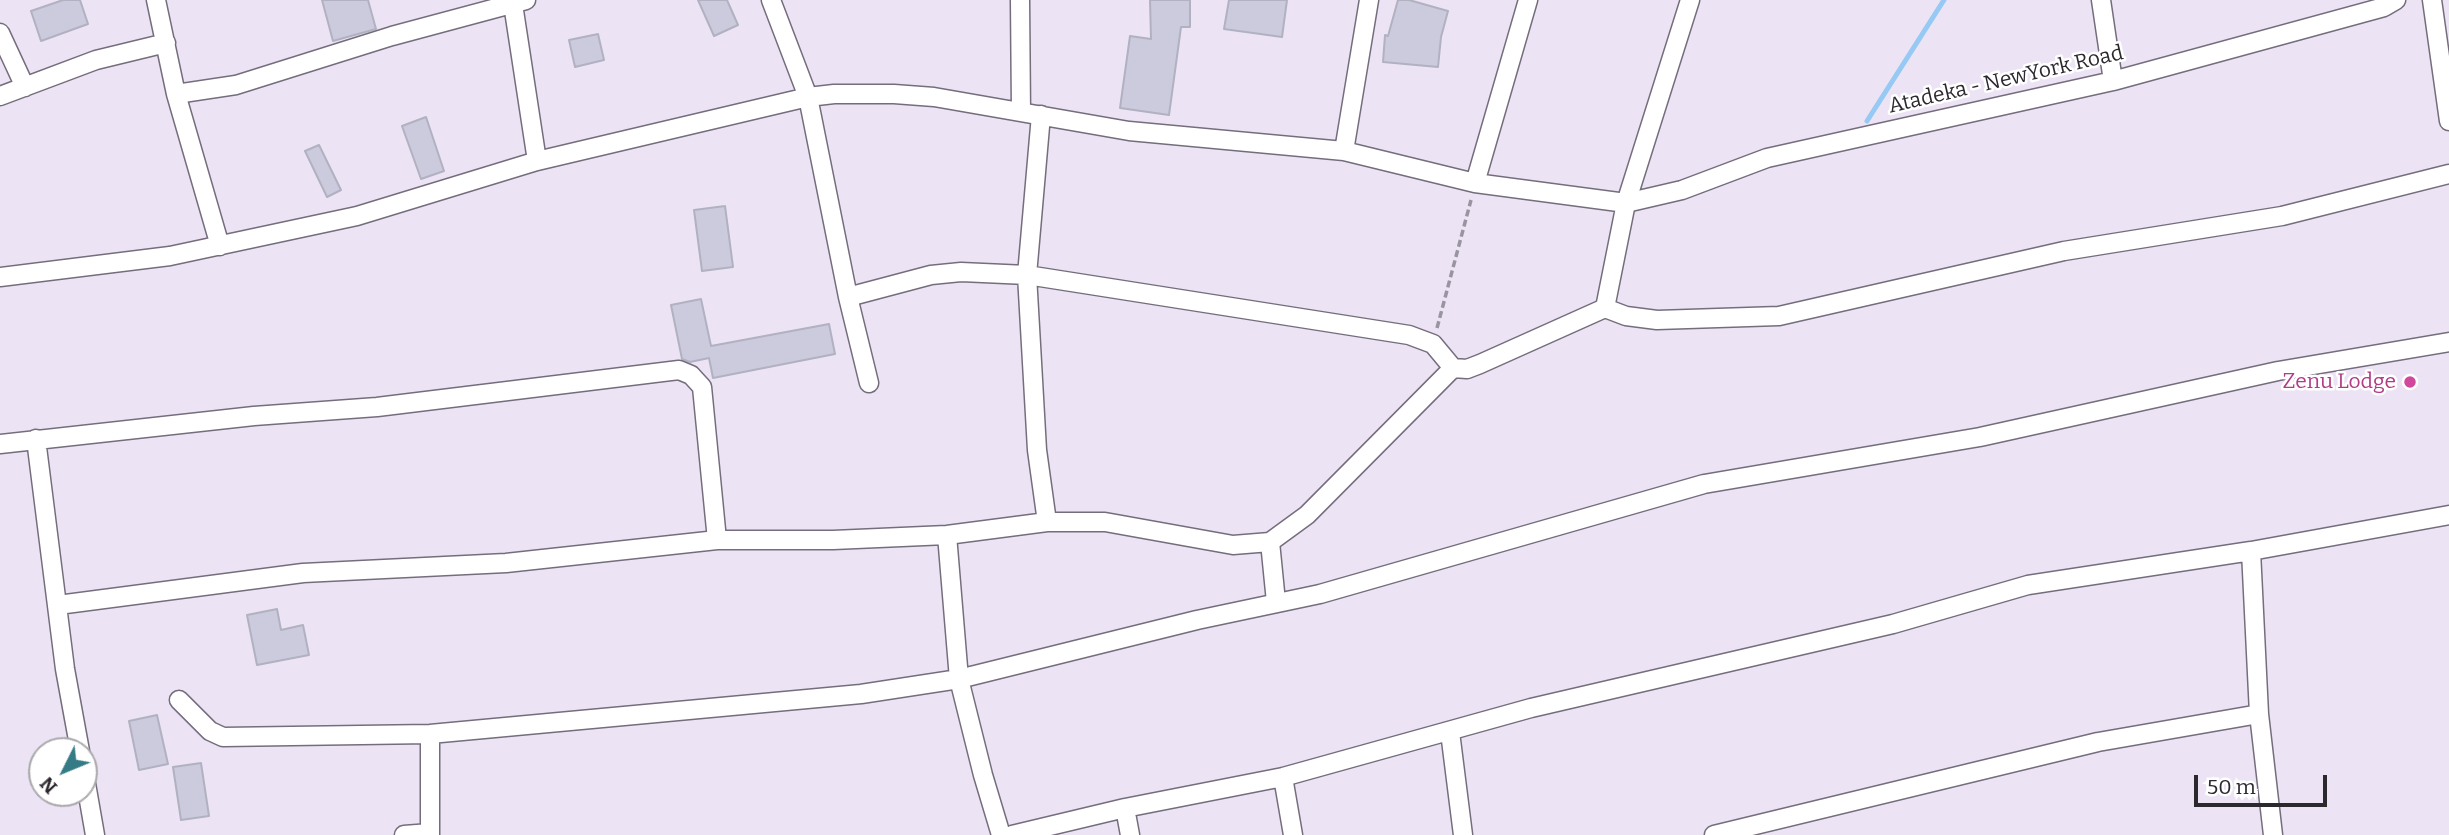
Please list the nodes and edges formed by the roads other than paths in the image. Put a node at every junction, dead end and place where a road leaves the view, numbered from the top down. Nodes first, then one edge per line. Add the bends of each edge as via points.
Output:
1 (156, 0) edge
2 (771, 0) edge
3 (1020, 0) edge
4 (1369, 0) edge
5 (1528, 0) edge
6 (1690, 0) edge
7 (2101, 0) edge
8 (2396, 0) edge
9 (2432, 0) edge
10 (519, 2) edge
11 (0, 33) edge
12 (166, 43) junction
13 (2113, 81) junction
14 (25, 88) junction
15 (176, 94) junction
16 (0, 96) edge
17 (808, 97) junction
18 (2448, 99) edge
19 (1021, 112) junction
20 (1041, 115) junction
21 (2449, 121) edge
22 (1344, 151) junction
23 (537, 162) junction
24 (2449, 174) edge
25 (1475, 183) junction
26 (1626, 203) junction
27 (220, 246) junction
28 (1027, 275) junction
29 (0, 277) edge
30 (848, 297) junction
31 (1605, 308) junction
32 (2449, 342) edge
33 (1453, 368) junction
34 (869, 383) dead end
35 (36, 439) junction
36 (0, 444) edge
37 (2449, 516) edge
38 (1048, 522) junction
39 (947, 535) junction
40 (717, 540) junction
41 (1270, 542) junction
42 (2251, 551) junction
43 (1276, 602) junction
44 (58, 605) junction
45 (959, 679) junction
46 (179, 699) dead end
47 (2259, 714) junction
48 (1450, 732) junction
49 (429, 734) junction
50 (77, 737) edge
51 (1283, 777) junction
52 (90, 807) edge
53 (1125, 808) junction
54 (430, 834) edge
55 (95, 835) edge
56 (404, 835) edge
57 (1001, 835) edge
58 (1012, 835) edge
59 (1130, 835) edge
60 (1293, 835) edge
61 (1463, 835) edge
62 (1714, 835) edge
63 (2273, 835) edge

1 - 12 street
2 - 17 street
3 - 19 street
4 - 22 street
5 - 25 street
6 - 26 street
7 - 13 street
8 - 13 street, Atadeka - NewYork Road
9 - 18 street
10 - 15 street via 236,85
10 - 23 street
11 - 14 street
12 - 14 street via 96,60
12 - 15 street
13 - 26 street, Atadeka - NewYork Road via 1767,158 1682,190
14 - 16 street
15 - 27 street
17 - 19 street via 894,94
17 - 23 street
17 - 30 street
18 - 21 street
19 - 20 street
20 - 22 street via 1129,131
20 - 28 street
22 - 25 street
23 - 27 street via 357,216
24 - 31 street via 2282,216 2064,251 1779,316 1657,320
25 - 26 street
26 - 31 street
27 - 29 street
28 - 30 street via 931,275
28 - 33 street via 1409,335 1433,344
28 - 38 street via 1037,450
30 - 34 street
31 - 33 street via 1480,364
32 - 43 street via 2278,371 1980,437 1704,484 1320,594
33 - 41 street via 1307,514
35 - 36 street
35 - 40 street via 377,407 679,370 702,387
35 - 44 street
37 - 42 street
38 - 39 street
38 - 41 street via 1105,522 1233,545
39 - 40 street
39 - 45 street
40 - 44 street via 506,564 303,573
41 - 43 street
42 - 47 street
42 - 48 street via 2028,585 1893,624 1531,708
43 - 45 street
44 - 50 street
45 - 49 street via 861,694
45 - 57 street
46 - 49 street via 210,731 223,737
47 - 62 street via 2098,741
47 - 63 street
48 - 51 street
48 - 61 street
49 - 54 street
51 - 53 street
51 - 60 street
52 - 55 street
53 - 58 street
53 - 59 street
54 - 56 street

